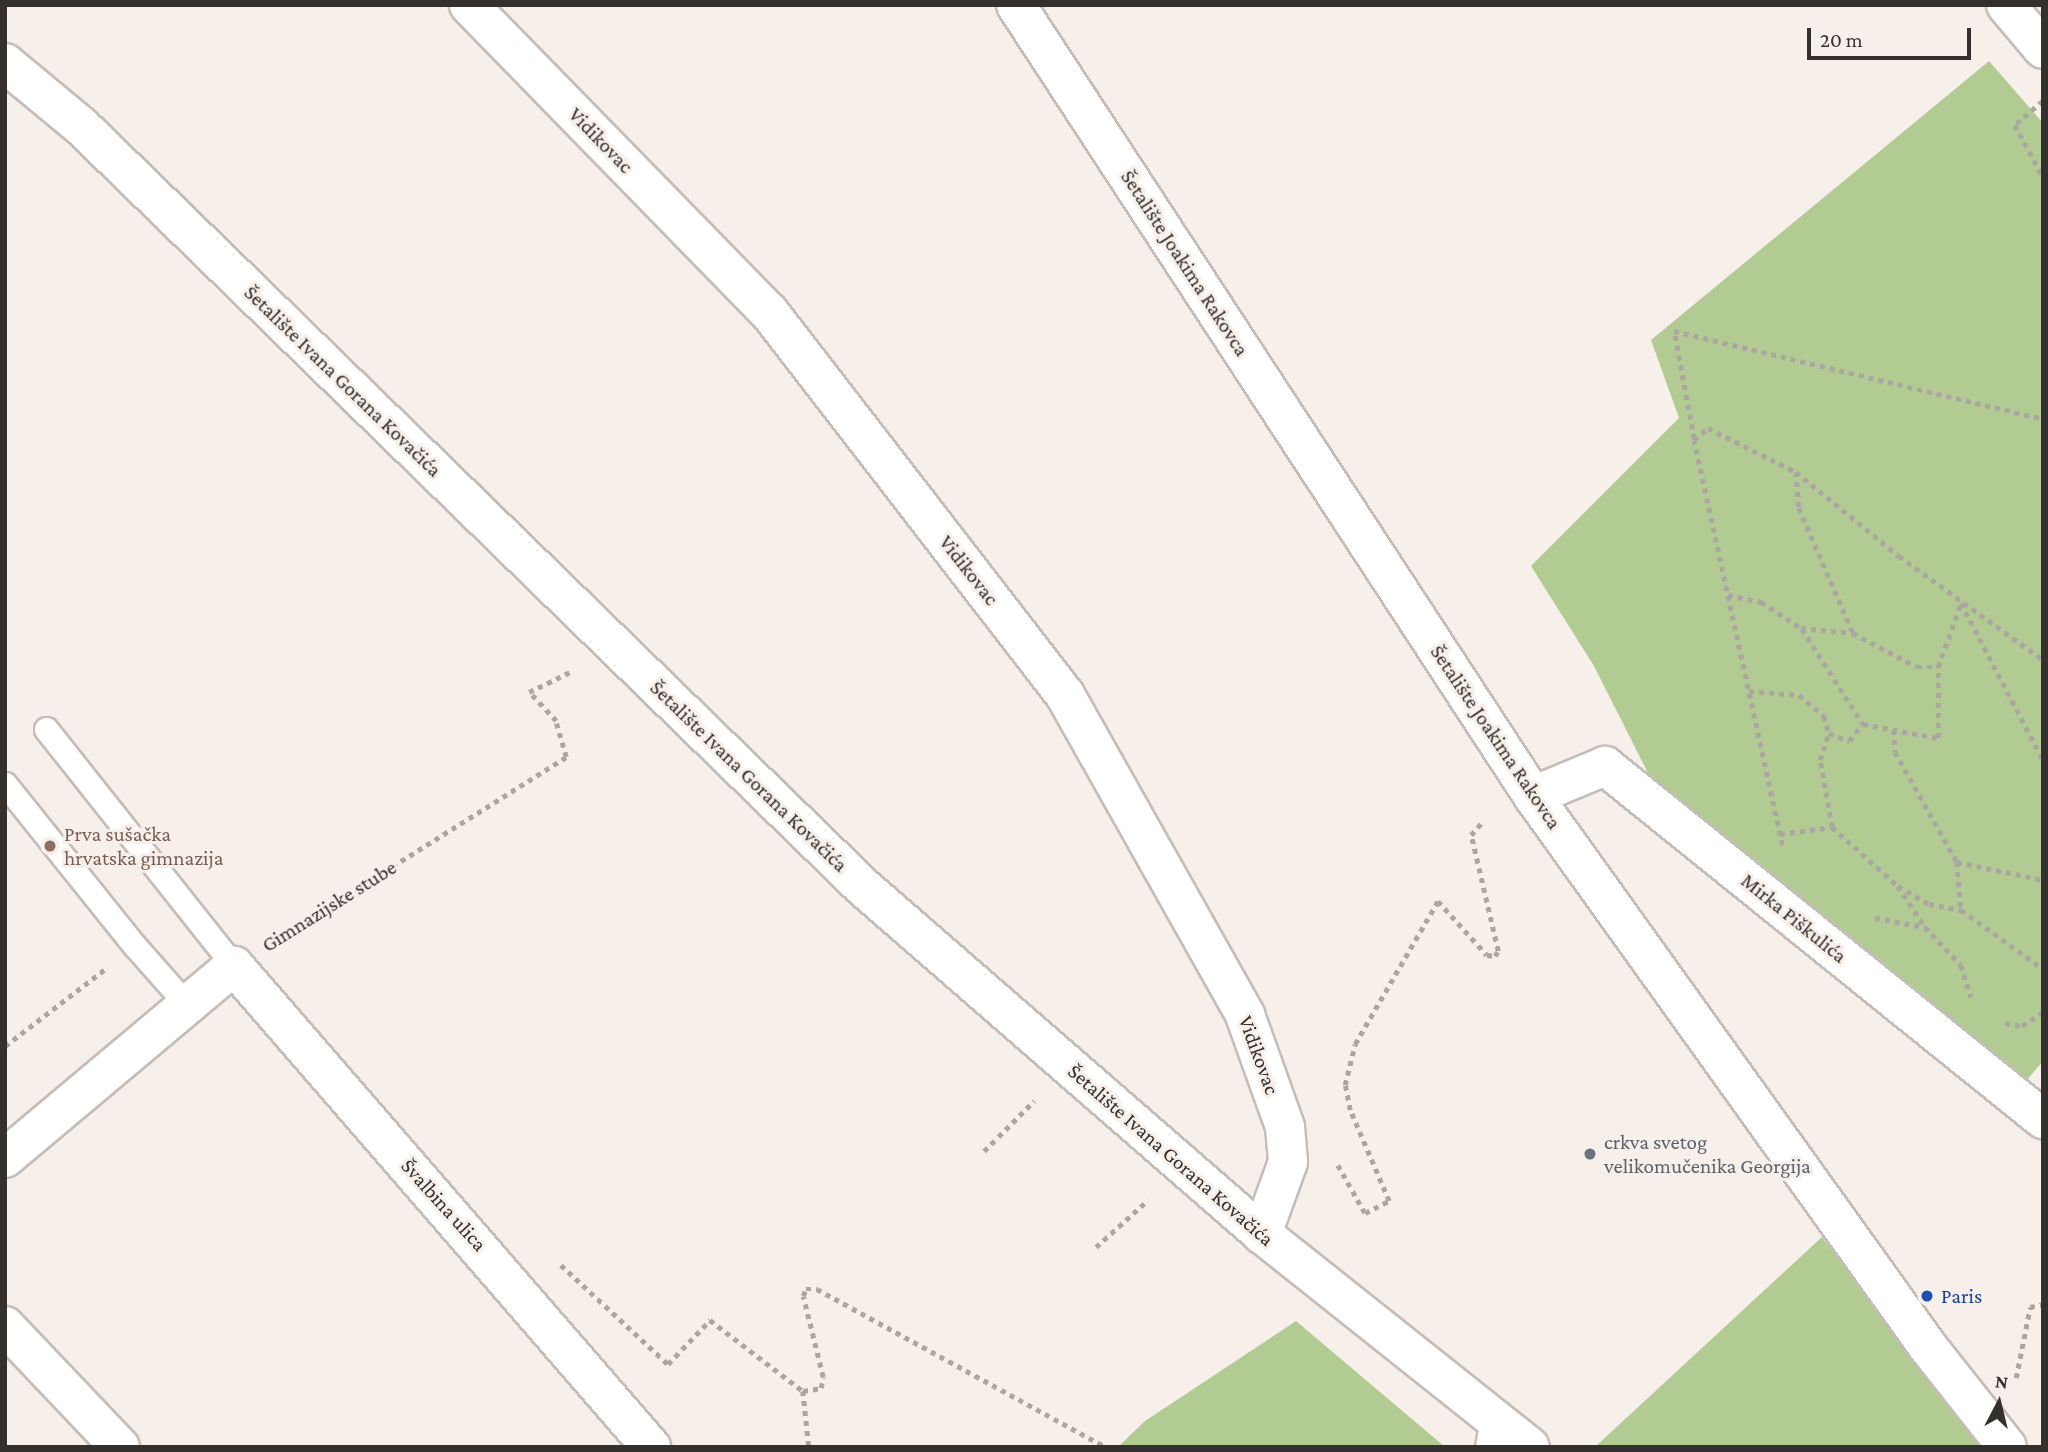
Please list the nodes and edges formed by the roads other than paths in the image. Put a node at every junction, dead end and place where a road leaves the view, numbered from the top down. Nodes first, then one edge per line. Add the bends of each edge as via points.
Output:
1 (469, 5) edge
2 (1016, 5) edge
3 (2006, 5) edge
4 (2043, 49) edge
5 (5, 64) edge
6 (46, 729) dead end
7 (5, 784) edge
8 (1534, 796) junction
9 (234, 966) junction
10 (187, 1004) junction
11 (2043, 1119) edge
12 (5, 1158) edge
13 (1262, 1234) junction
14 (5, 1326) edge
15 (1489, 1433) edge
16 (120, 1447) edge
17 (651, 1447) edge
18 (1530, 1447) edge
19 (2007, 1447) edge

1 - 13 street, Vidikovac via 769,312 1065,695 1245,1014 1285,1127 1288,1162
2 - 8 street, Šetalište Joakima Rakovca
3 - 4 street
5 - 13 street, Šetalište Ivana Gorana Kovačića via 81,126 863,887
6 - 9 lane
7 - 10 lane
8 - 11 street, Mirka Piškulića via 1605,766
8 - 19 street, Šetalište Joakima Rakovca via 1928,1347
9 - 10 street
9 - 17 street, Švalbina ulica via 523,1294
10 - 12 street
13 - 15 street, Šetalište Ivana Gorana Kovačića
14 - 16 street
15 - 18 street, Šetalište Ivana Gorana Kovačića

